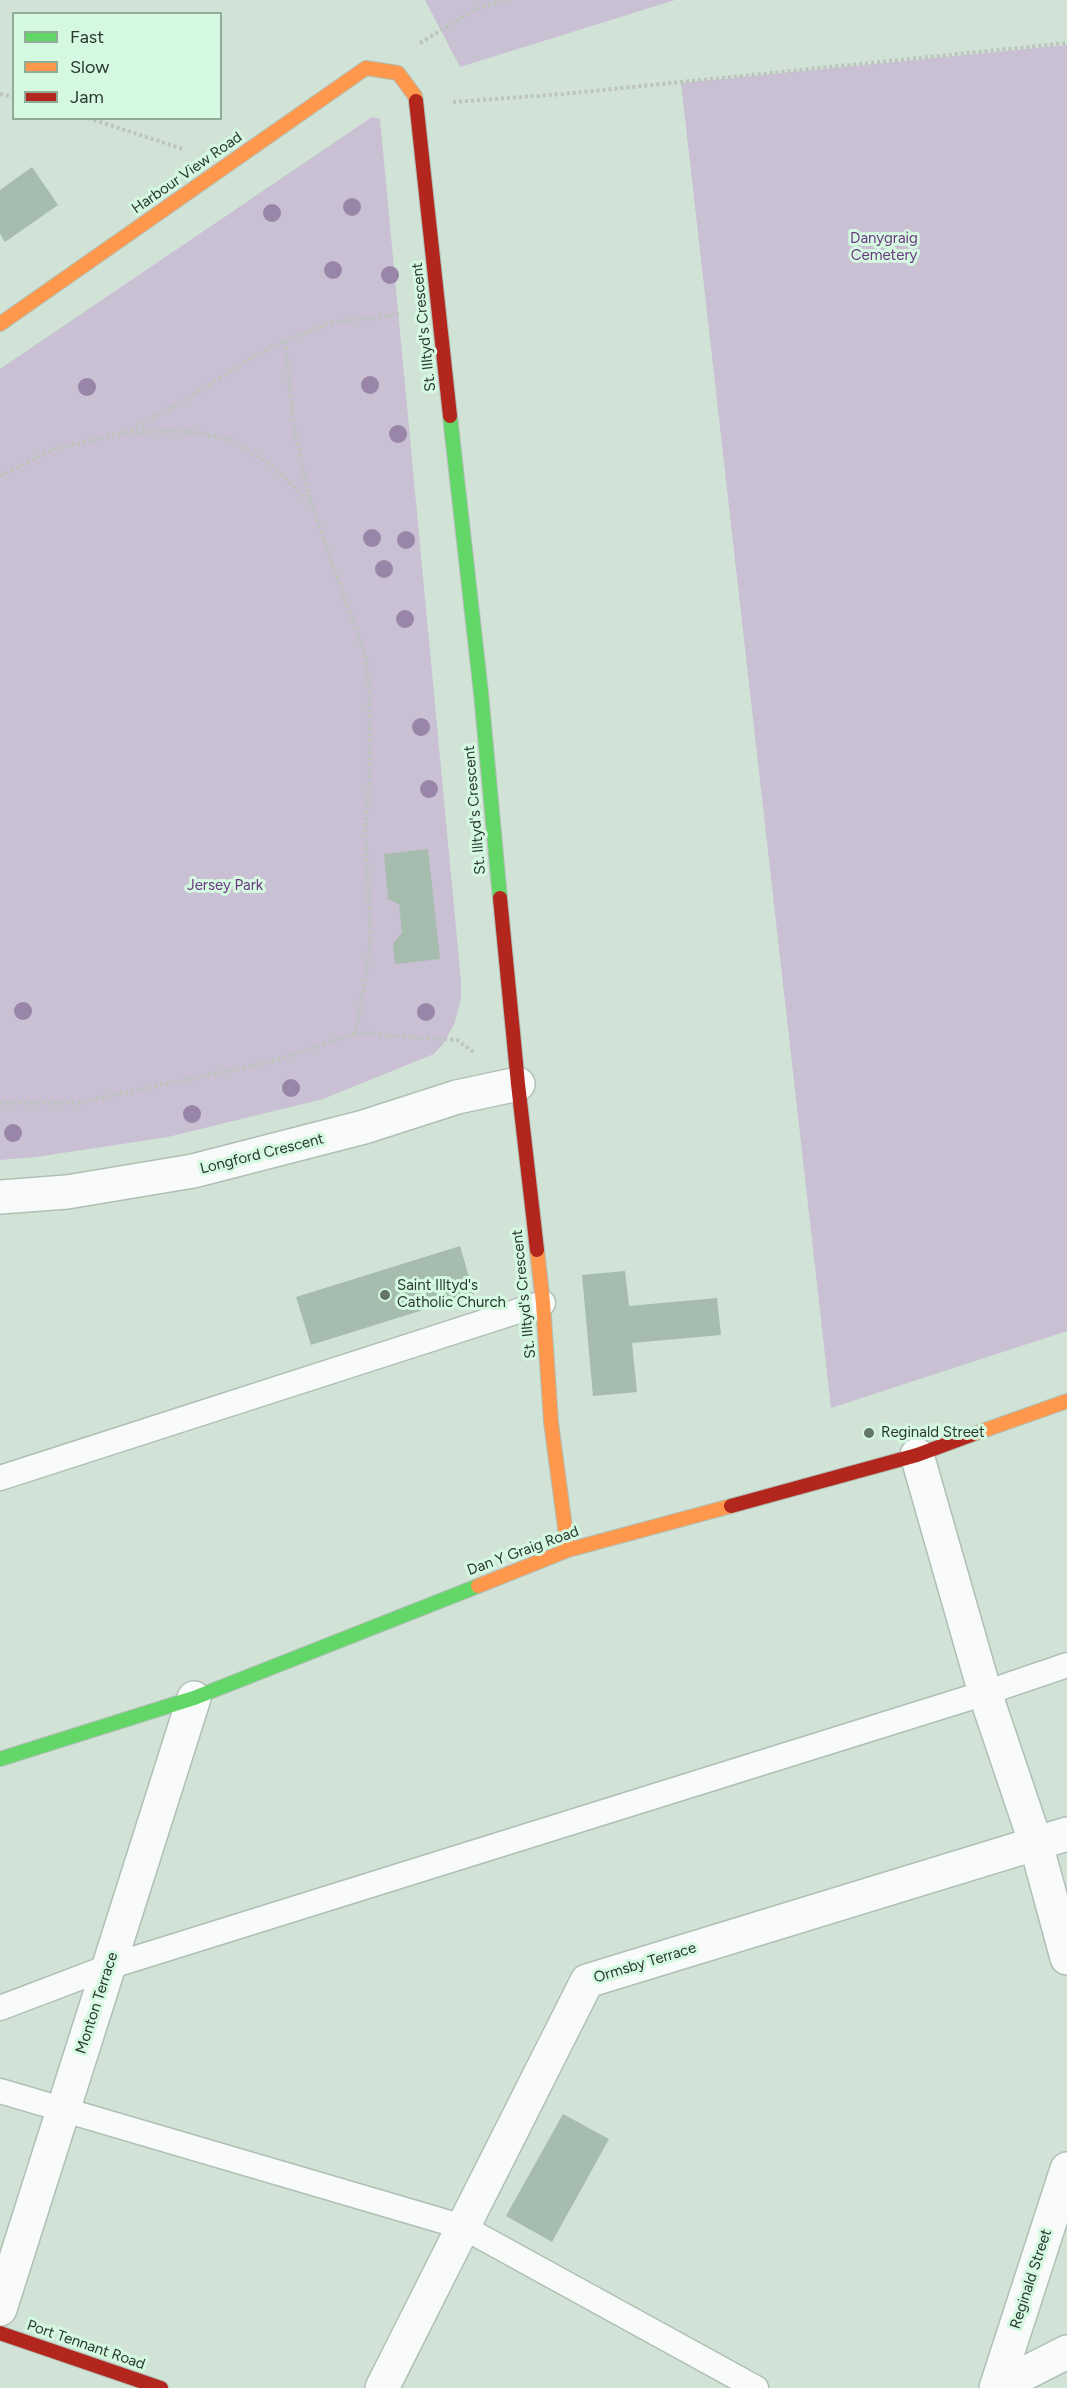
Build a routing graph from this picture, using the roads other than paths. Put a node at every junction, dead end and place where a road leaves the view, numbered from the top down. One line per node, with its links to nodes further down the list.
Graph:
1 (398, 73): 2 (street, Harbour View Road); 3 (street, St. Illtyd's Crescent)
2 (0, 324)
3 (518, 1084): 4 (street, Longford Crescent); 5 (street, St. Illtyd's Crescent)
4 (0, 1197)
5 (543, 1303): 8 (lane); 9 (street, St. Illtyd's Crescent)
6 (1067, 1401): 7 (street, Dan Y Graig Road)
7 (917, 1455): 9 (street, Dan Y Graig Road); 11 (street)
8 (0, 1478)
9 (568, 1550): 12 (street, Dan Y Graig Road)
10 (1067, 1665): 11 (lane)
11 (985, 1694): 15 (street); 17 (lane)
12 (194, 1698): 13 (street, Dan Y Graig Road); 17 (street, Monton Terrace)
13 (0, 1759)
14 (1067, 1834): 15 (street, Ormsby Terrace)
15 (1036, 1844): 16 (street); 22 (street, Ormsby Terrace)
16 (1067, 1958)
17 (108, 1966): 18 (lane); 20 (street, Monton Terrace)
18 (0, 2008)
19 (0, 2091): 20 (lane)
20 (63, 2111): 22 (lane); 23 (street, Monton Terrace)
21 (1067, 2169): 29 (street, Reginald Street)
22 (463, 2227): 27 (street, Ormsby Terrace); 28 (lane)
23 (0, 2308)
24 (0, 2333): 26 (street, Port Tennant Road)
25 (1067, 2352): 29 (street)
26 (161, 2388)
27 (382, 2388)
28 (756, 2388)
29 (996, 2388)

